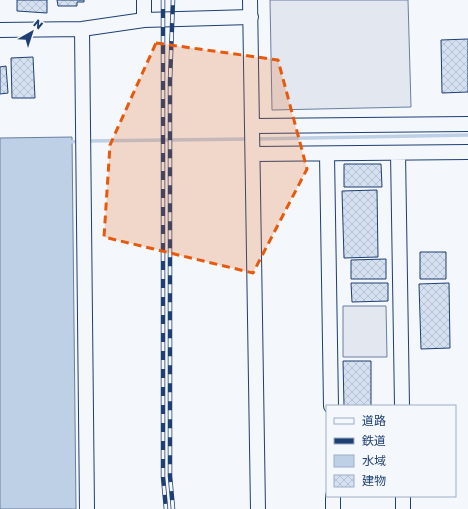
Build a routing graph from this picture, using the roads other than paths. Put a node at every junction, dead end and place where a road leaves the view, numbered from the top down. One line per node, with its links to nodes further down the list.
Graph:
1 (144, 0): 4 (street)
2 (250, 0): 3 (street)
3 (251, 17): 4 (street); 8 (street)
4 (144, 20): 5 (street)
5 (82, 29): 6 (street); 16 (street)
6 (0, 30)
7 (468, 124): 8 (street)
8 (253, 140): 11 (street); 17 (street)
9 (468, 152): 10 (street)
10 (398, 153): 11 (street); 13 (street)
11 (327, 154): 12 (street)
12 (331, 405)
13 (402, 405)
14 (333, 497): 18 (street)
15 (403, 497): 19 (street)
16 (87, 509)
17 (258, 509)
18 (333, 509)
19 (403, 509)

